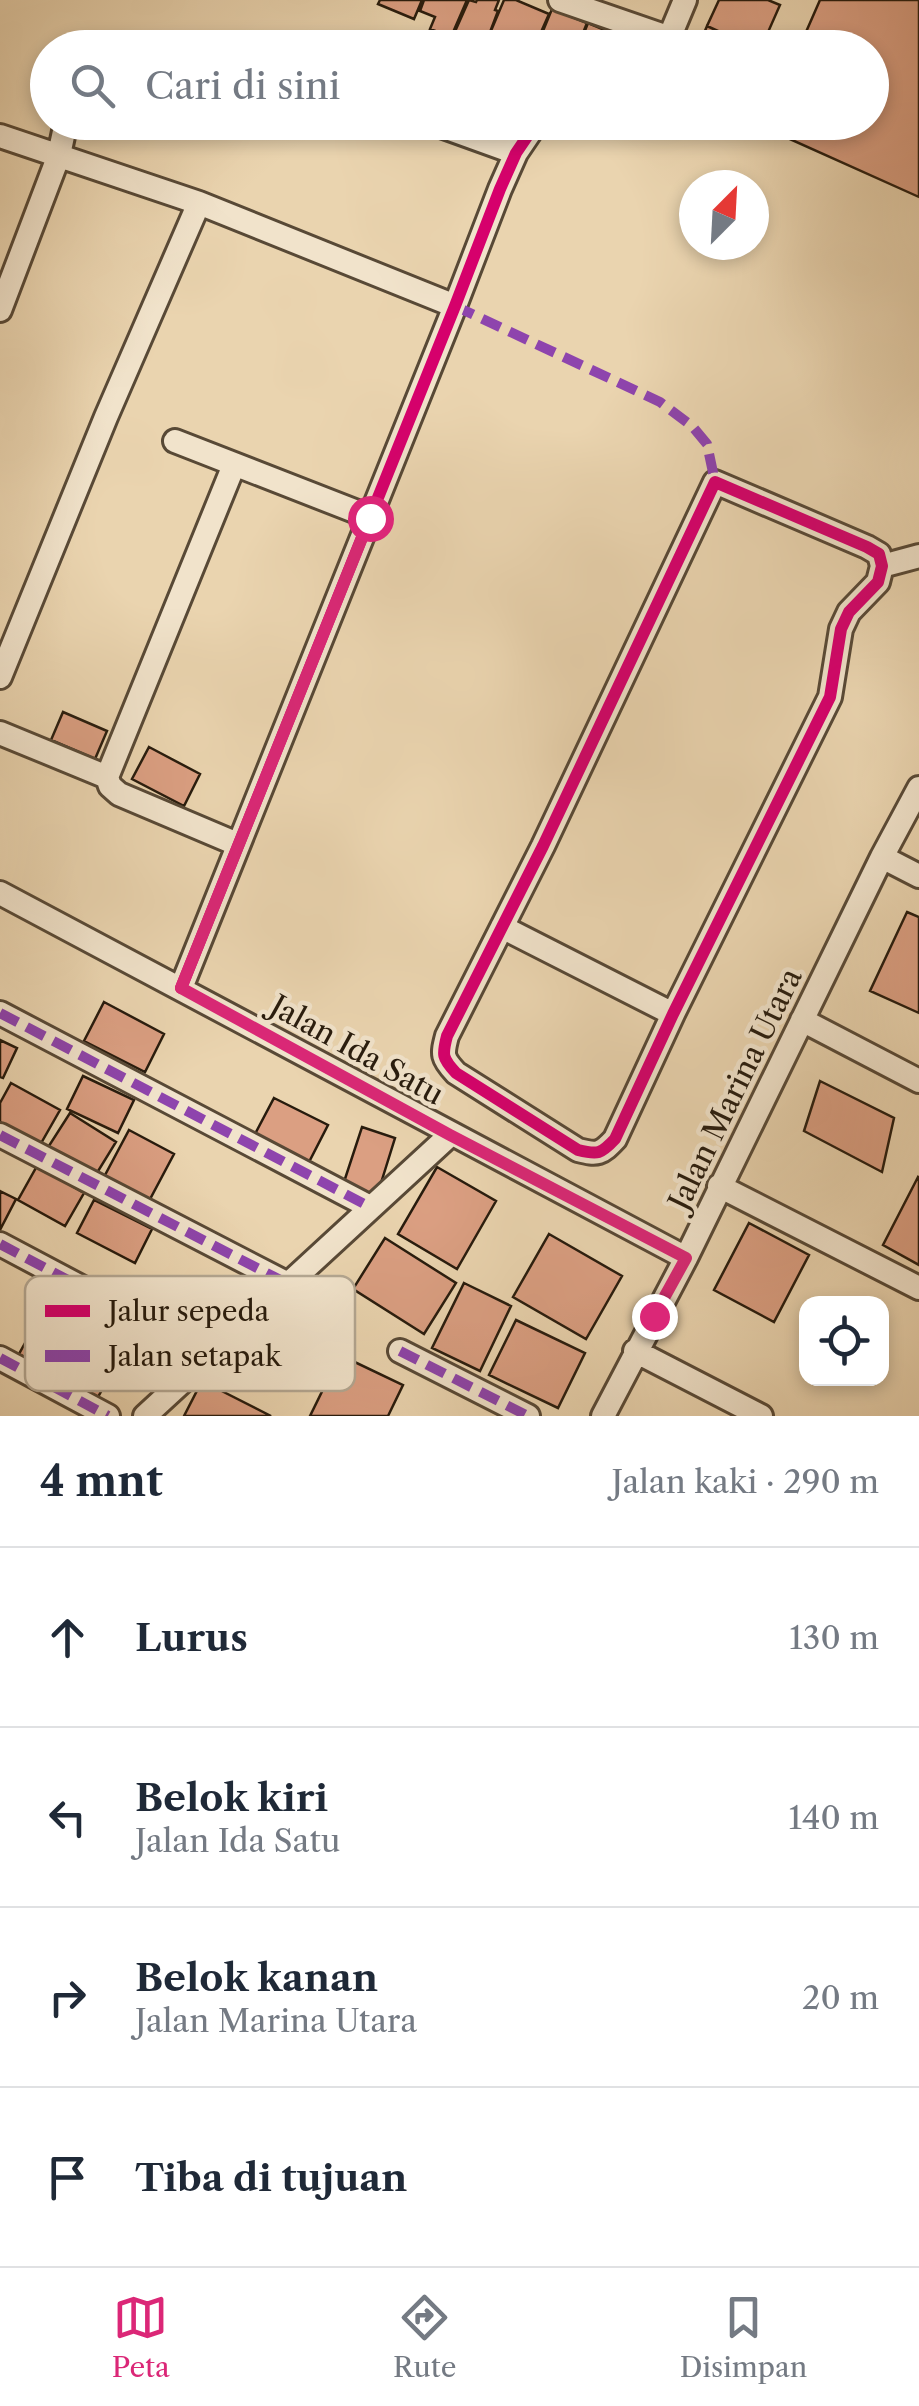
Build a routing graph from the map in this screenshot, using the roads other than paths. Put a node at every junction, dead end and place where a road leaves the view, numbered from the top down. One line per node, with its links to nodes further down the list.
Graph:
1 (560, 0): 3 (street)
2 (685, 0): 4 (street)
3 (635, 30)
4 (672, 30)
5 (0, 136): 10 (street)
6 (62, 140): 10 (street)
7 (482, 140): 9 (street)
8 (524, 140): 9 (street)
9 (516, 152): 12 (street)
10 (59, 155): 11 (street); 13 (street)
11 (199, 203): 12 (street); 19 (street)
12 (455, 306): 16 (street)
13 (0, 310)
14 (175, 441): 15 (street)
15 (234, 465): 16 (street); 21 (street)
16 (370, 518): 23 (street)
17 (919, 556): 18 (street)
18 (882, 566): 27 (street); 30 (street)
19 (0, 677)
20 (0, 733): 21 (street)
21 (107, 777): 23 (street)
22 (919, 788): 24 (street, Jalan Marina Utara)
23 (237, 844): 28 (street)
24 (882, 857): 25 (street); 31 (street, Jalan Marina Utara)
25 (919, 876)
26 (0, 893): 28 (street, Jalan Ida Satu)
27 (502, 926): 30 (street); 30 (street)
28 (181, 988): 34 (street, Jalan Ida Satu)
29 (0, 1013): 36 (street)
30 (673, 1014)
31 (802, 1020): 32 (street); 35 (street, Jalan Marina Utara)
32 (919, 1081)
33 (0, 1135): 40 (street)
34 (450, 1135): 36 (street); 38 (street, Jalan Ida Satu)
35 (720, 1186): 38 (street, Jalan Marina Utara); 42 (street)
36 (370, 1207): 41 (street)
37 (0, 1244): 39 (street)
38 (686, 1258): 44 (street, Jalan Marina Utara)
39 (60, 1276)
40 (273, 1276)
41 (297, 1276)
42 (919, 1288)
43 (400, 1351): 51 (street)
44 (636, 1351): 52 (street, Jalan Marina Utara); 53 (street)
45 (0, 1358): 46 (street)
46 (25, 1371)
47 (61, 1391): 49 (street)
48 (172, 1391): 50 (street)
49 (108, 1416)
50 (145, 1416)
51 (528, 1416)
52 (603, 1416)
53 (761, 1416)

